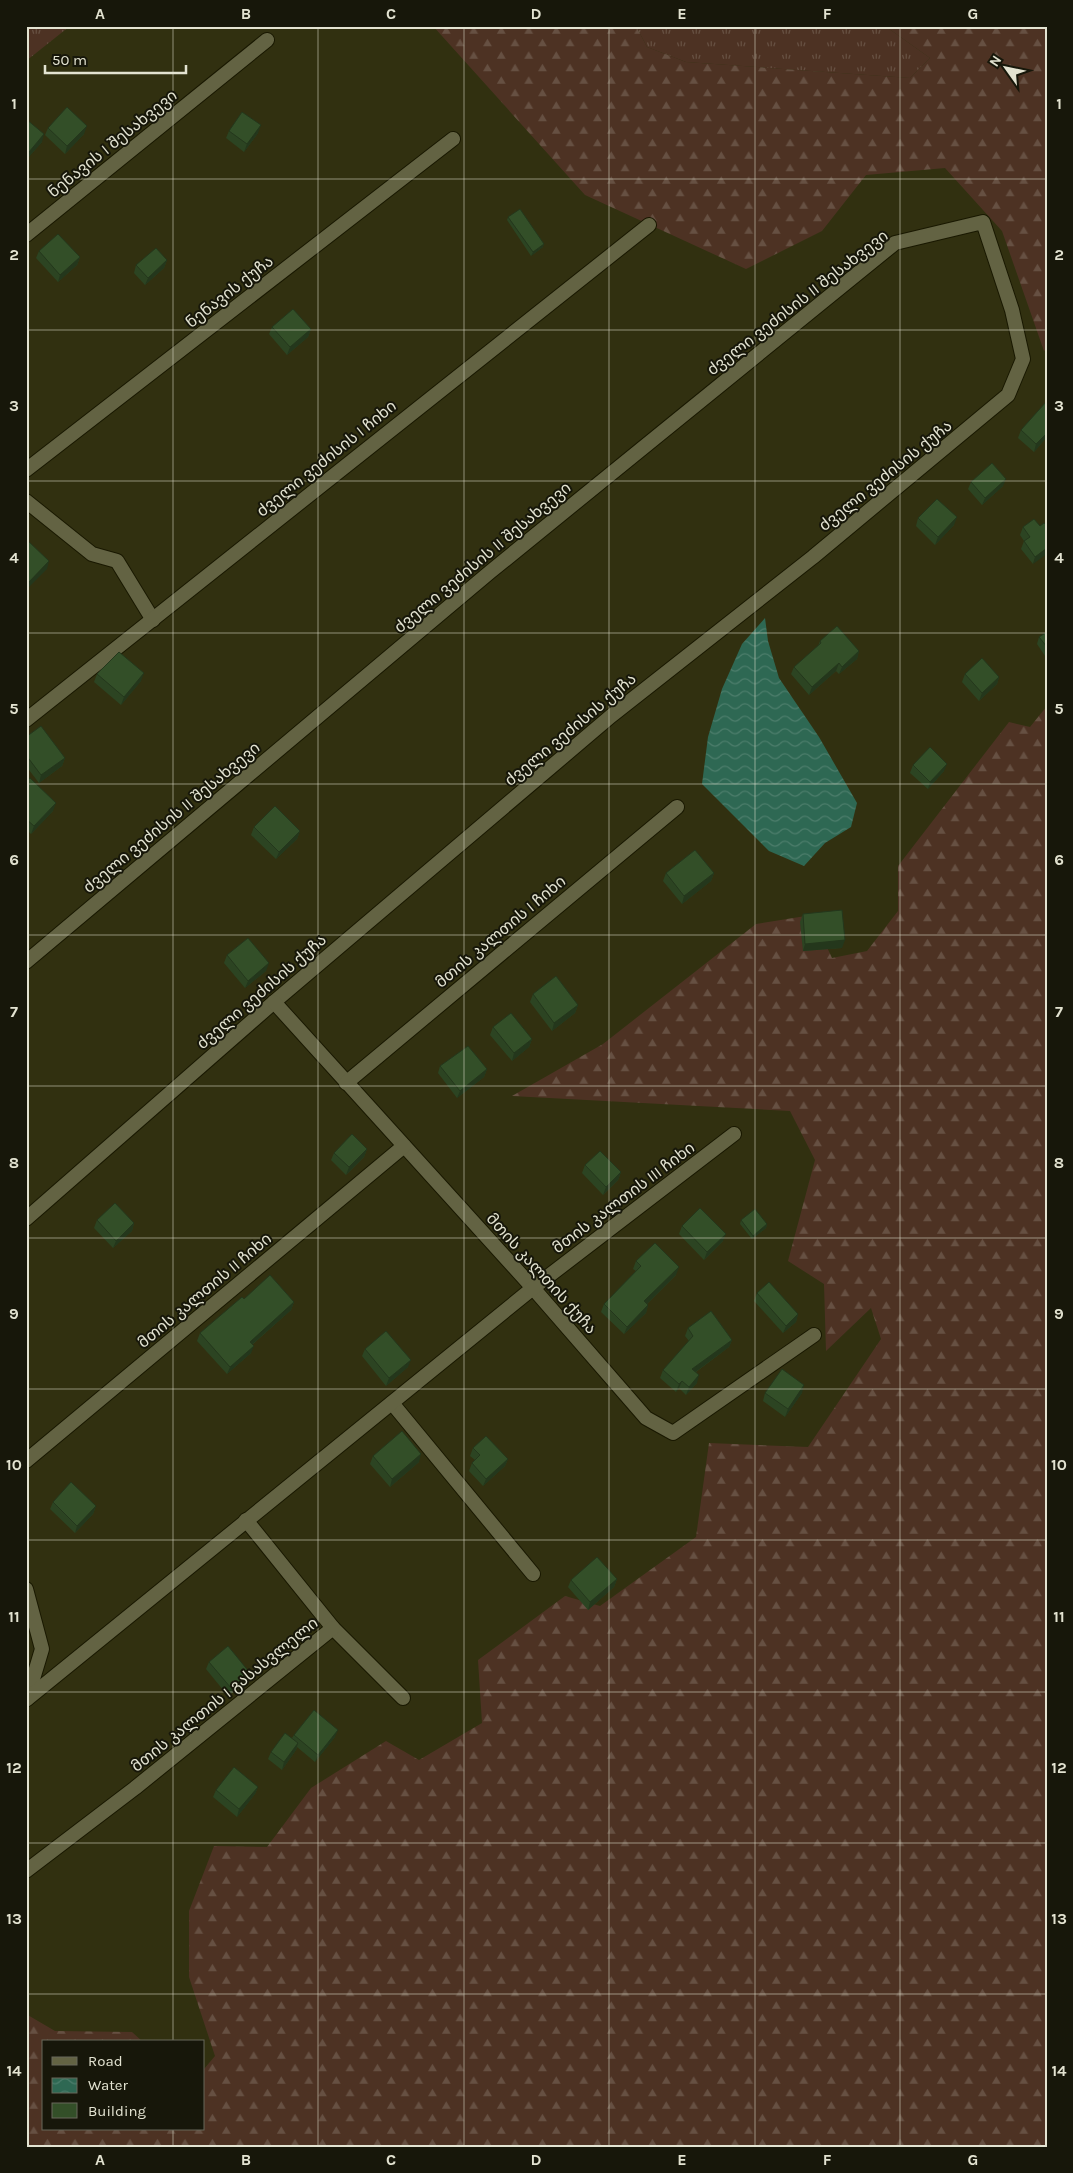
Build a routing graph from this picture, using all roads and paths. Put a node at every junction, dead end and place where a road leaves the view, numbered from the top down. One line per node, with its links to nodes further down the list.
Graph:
1 (267, 40): 5 (street, ნენავის I შესახვევი)
2 (453, 140): 6 (street, ნენავის ქუჩა)
3 (983, 222): 11 (street, ძველი ვეძისის II შესახვევი); 12 (street, ძველი ვეძისის ქუჩა)
4 (649, 225): 8 (street, ძველი ვეძისის I ჩიხი)
5 (26, 235)
6 (26, 470)
7 (26, 501): 8 (street)
8 (153, 620): 9 (street, ძველი ვეძისის I ჩიხი)
9 (26, 720)
10 (677, 807): 13 (street, მთის კალთის I ჩიხი)
11 (26, 962)
12 (274, 1002): 13 (street, მთის კალთის ქუჩა); 16 (street, ძველი ვეძისის ქუჩა)
13 (346, 1083): 15 (street, მთის კალთის ქუჩა)
14 (734, 1134): 17 (street, მთის კალთის III ჩიხი)
15 (404, 1146): 17 (street, მთის კალთის ქუჩა); 20 (street, მთის კალთის II ჩიხი)
16 (26, 1220)
17 (533, 1288): 18 (street, მთის კალთის ქუჩა); 19 (street)
18 (814, 1335)
19 (392, 1402): 21 (street); 22 (street)
20 (26, 1461)
21 (246, 1520): 24 (street, მთის კალთის I გასასვლელი); 26 (street)
22 (534, 1574)
23 (26, 1588): 26 (street)
24 (333, 1628): 25 (street); 27 (street, მთის კალთის I გასასვლელი)
25 (403, 1698)
26 (27, 1700)
27 (26, 1871)

